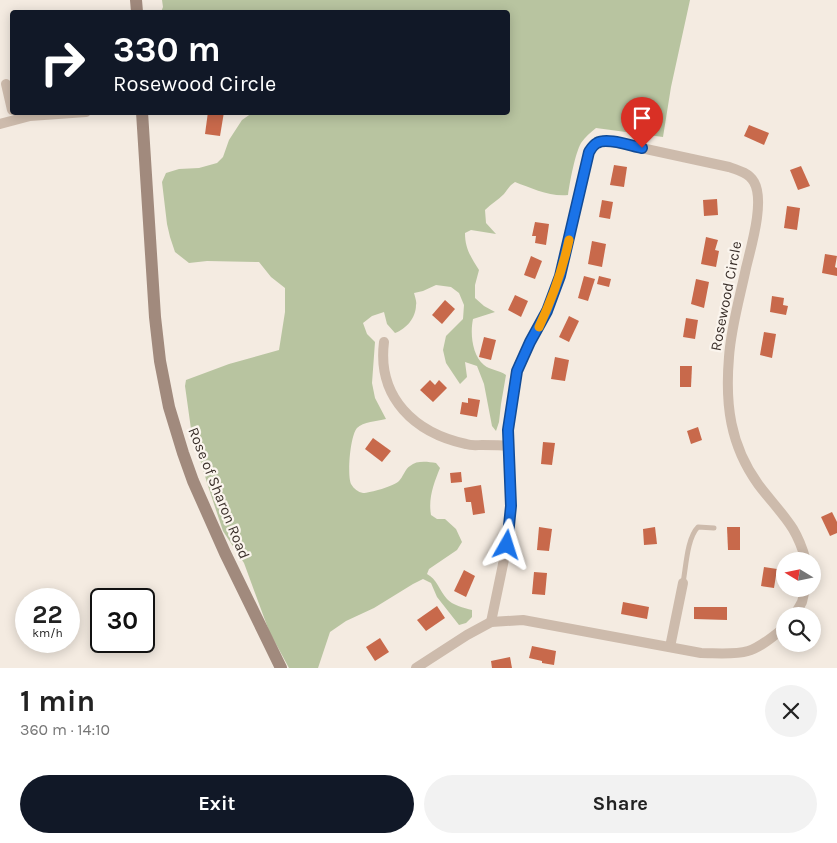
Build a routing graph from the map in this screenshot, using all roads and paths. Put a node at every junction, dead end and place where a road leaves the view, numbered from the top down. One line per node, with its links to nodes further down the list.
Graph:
1 (6, 84): 2 (street)
2 (10, 101)
3 (12, 115): 5 (street)
4 (142, 115): 14 (street, Rose of Sharon Road)
5 (0, 124)
6 (384, 342): 7 (street)
7 (509, 446): 9 (street, Rosewood Circle); 11 (street)
8 (714, 528): 10 (lane)
9 (803, 552)
10 (684, 583): 13 (street)
11 (491, 622): 13 (street); 15 (street)
12 (776, 634): 13 (street)
13 (670, 648)
14 (281, 668)
15 (416, 668)

